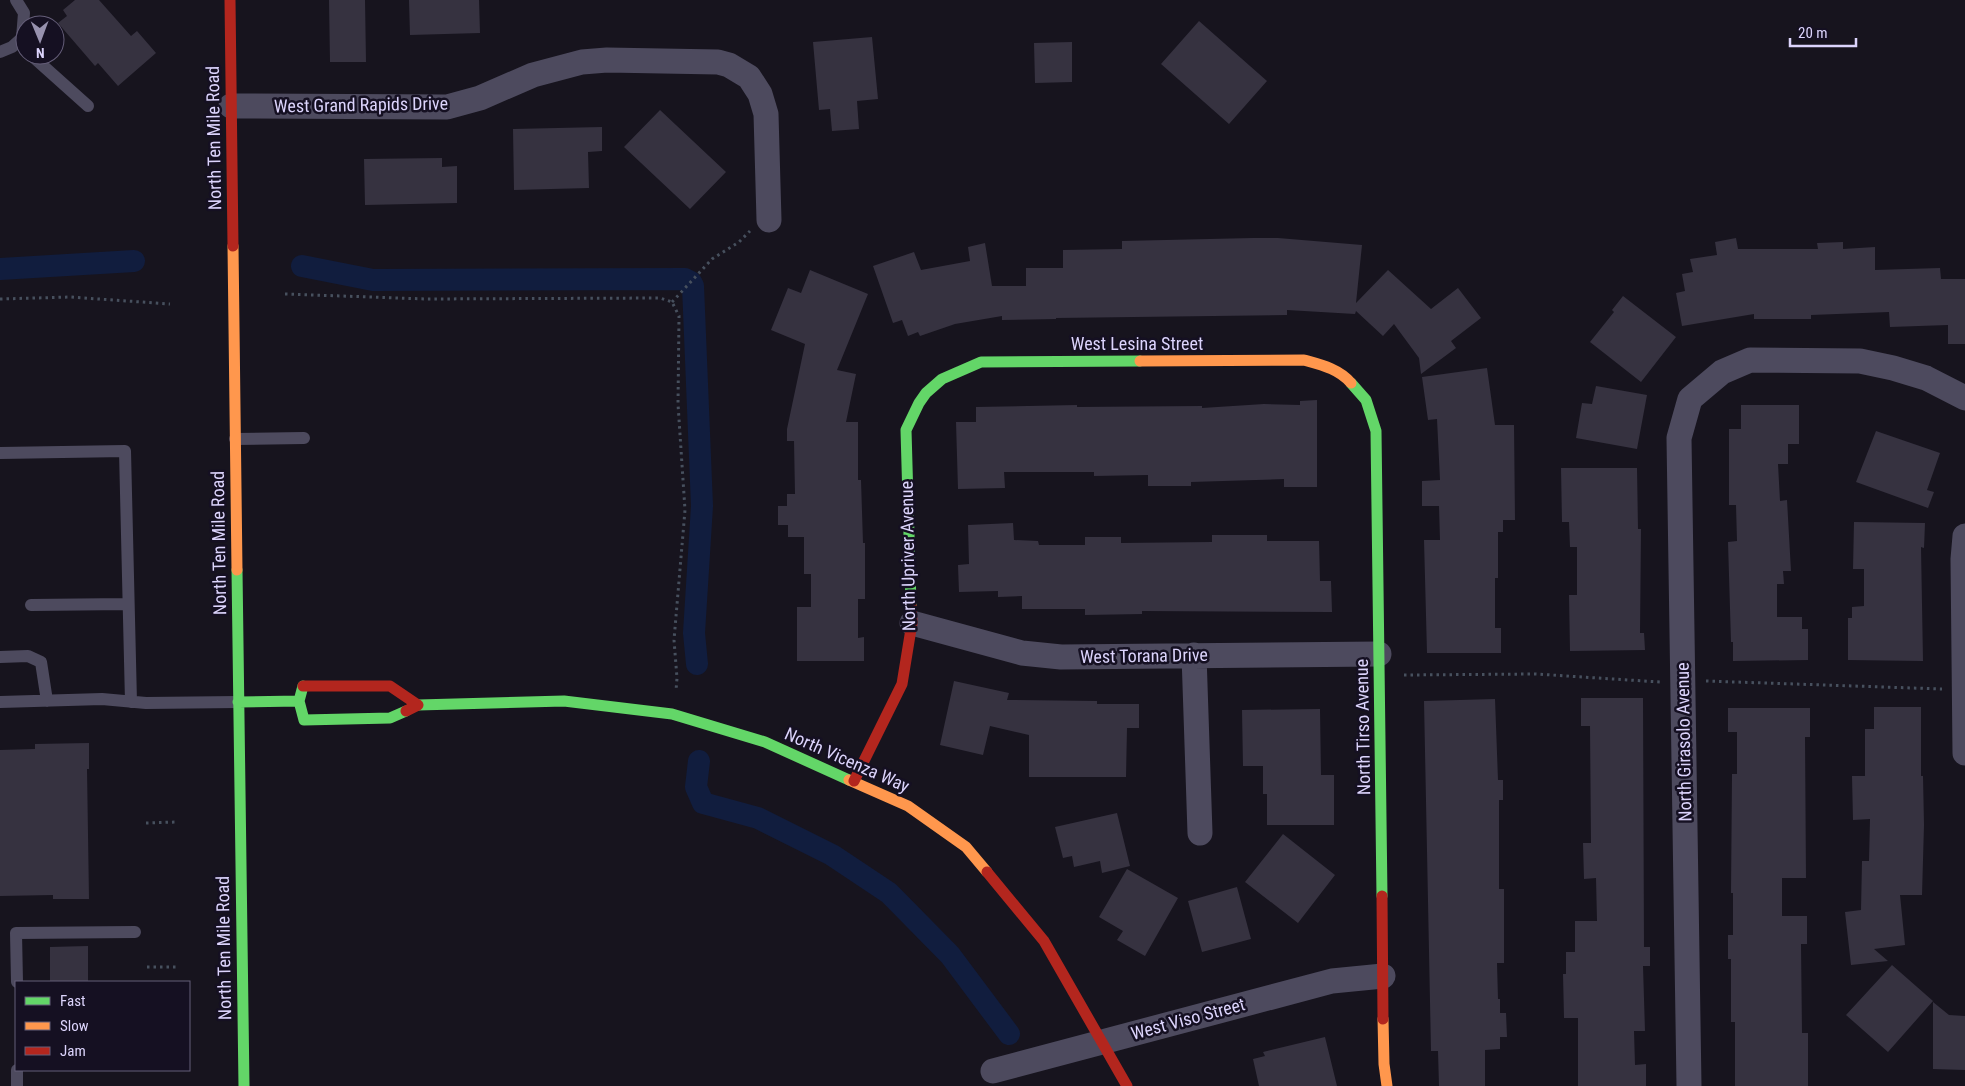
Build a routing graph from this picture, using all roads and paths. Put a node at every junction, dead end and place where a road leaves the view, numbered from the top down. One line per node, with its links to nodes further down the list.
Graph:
1 (230, 0): 8 (street, North Ten Mile Road)
2 (19, 1): 3 (lane)
3 (24, 15)
4 (15, 47): 5 (lane)
5 (0, 52)
6 (42, 65): 7 (lane)
7 (88, 106)
8 (232, 106): 9 (street, West Grand Rapids Drive); 18 (street, North Ten Mile Road)
9 (760, 223): 12 (path)
10 (285, 294): 12 (path)
11 (0, 299): 13 (path)
12 (672, 302): 31 (path)
13 (170, 304)
14 (1345, 376): 15 (street, West Lesina Street); 24 (street, North Tirso Avenue)
15 (931, 387): 23 (street, North Upriver Avenue)
16 (1965, 398): 55 (street, North Girasolo Avenue)
17 (304, 438): 18 (lane)
18 (235, 439): 36 (street, North Ten Mile Road)
19 (0, 453): 21 (lane)
20 (1965, 536): 38 (street)
21 (128, 604): 22 (lane); 35 (lane)
22 (31, 605)
23 (912, 623): 25 (street, West Torana Drive); 39 (street, North Upriver Avenue)
24 (1380, 654): 25 (street, West Torana Drive); 46 (street, North Tirso Avenue)
25 (1194, 655): 42 (street)
26 (0, 657): 32 (lane)
27 (1402, 675): 29 (path)
28 (1702, 681): 30 (path)
29 (1666, 683)
30 (1946, 689)
31 (676, 692)
32 (47, 701): 34 (lane); 35 (lane)
33 (299, 701): 36 (street); 37 (street); 37 (street, North Vicenza Way)
34 (0, 702)
35 (130, 702): 36 (lane)
36 (238, 702): 52 (street, North Ten Mile Road)
37 (418, 705): 39 (street, North Vicenza Way)
38 (1965, 753)
39 (854, 782): 48 (street, North Vicenza Way)
40 (176, 822): 41 (path)
41 (146, 823)
42 (1200, 834)
43 (135, 932): 47 (lane)
44 (147, 967): 45 (path)
45 (177, 967)
46 (1383, 976): 48 (street, West Viso Street); 54 (street, North Tirso Avenue)
47 (16, 981)
48 (1103, 1042): 50 (street, West Viso Street); 53 (street, North Vicenza Way)
49 (17, 1071): 51 (lane)
50 (993, 1071)
51 (17, 1086)
52 (244, 1086)
53 (1127, 1086)
54 (1387, 1086)
55 (1688, 1086)

